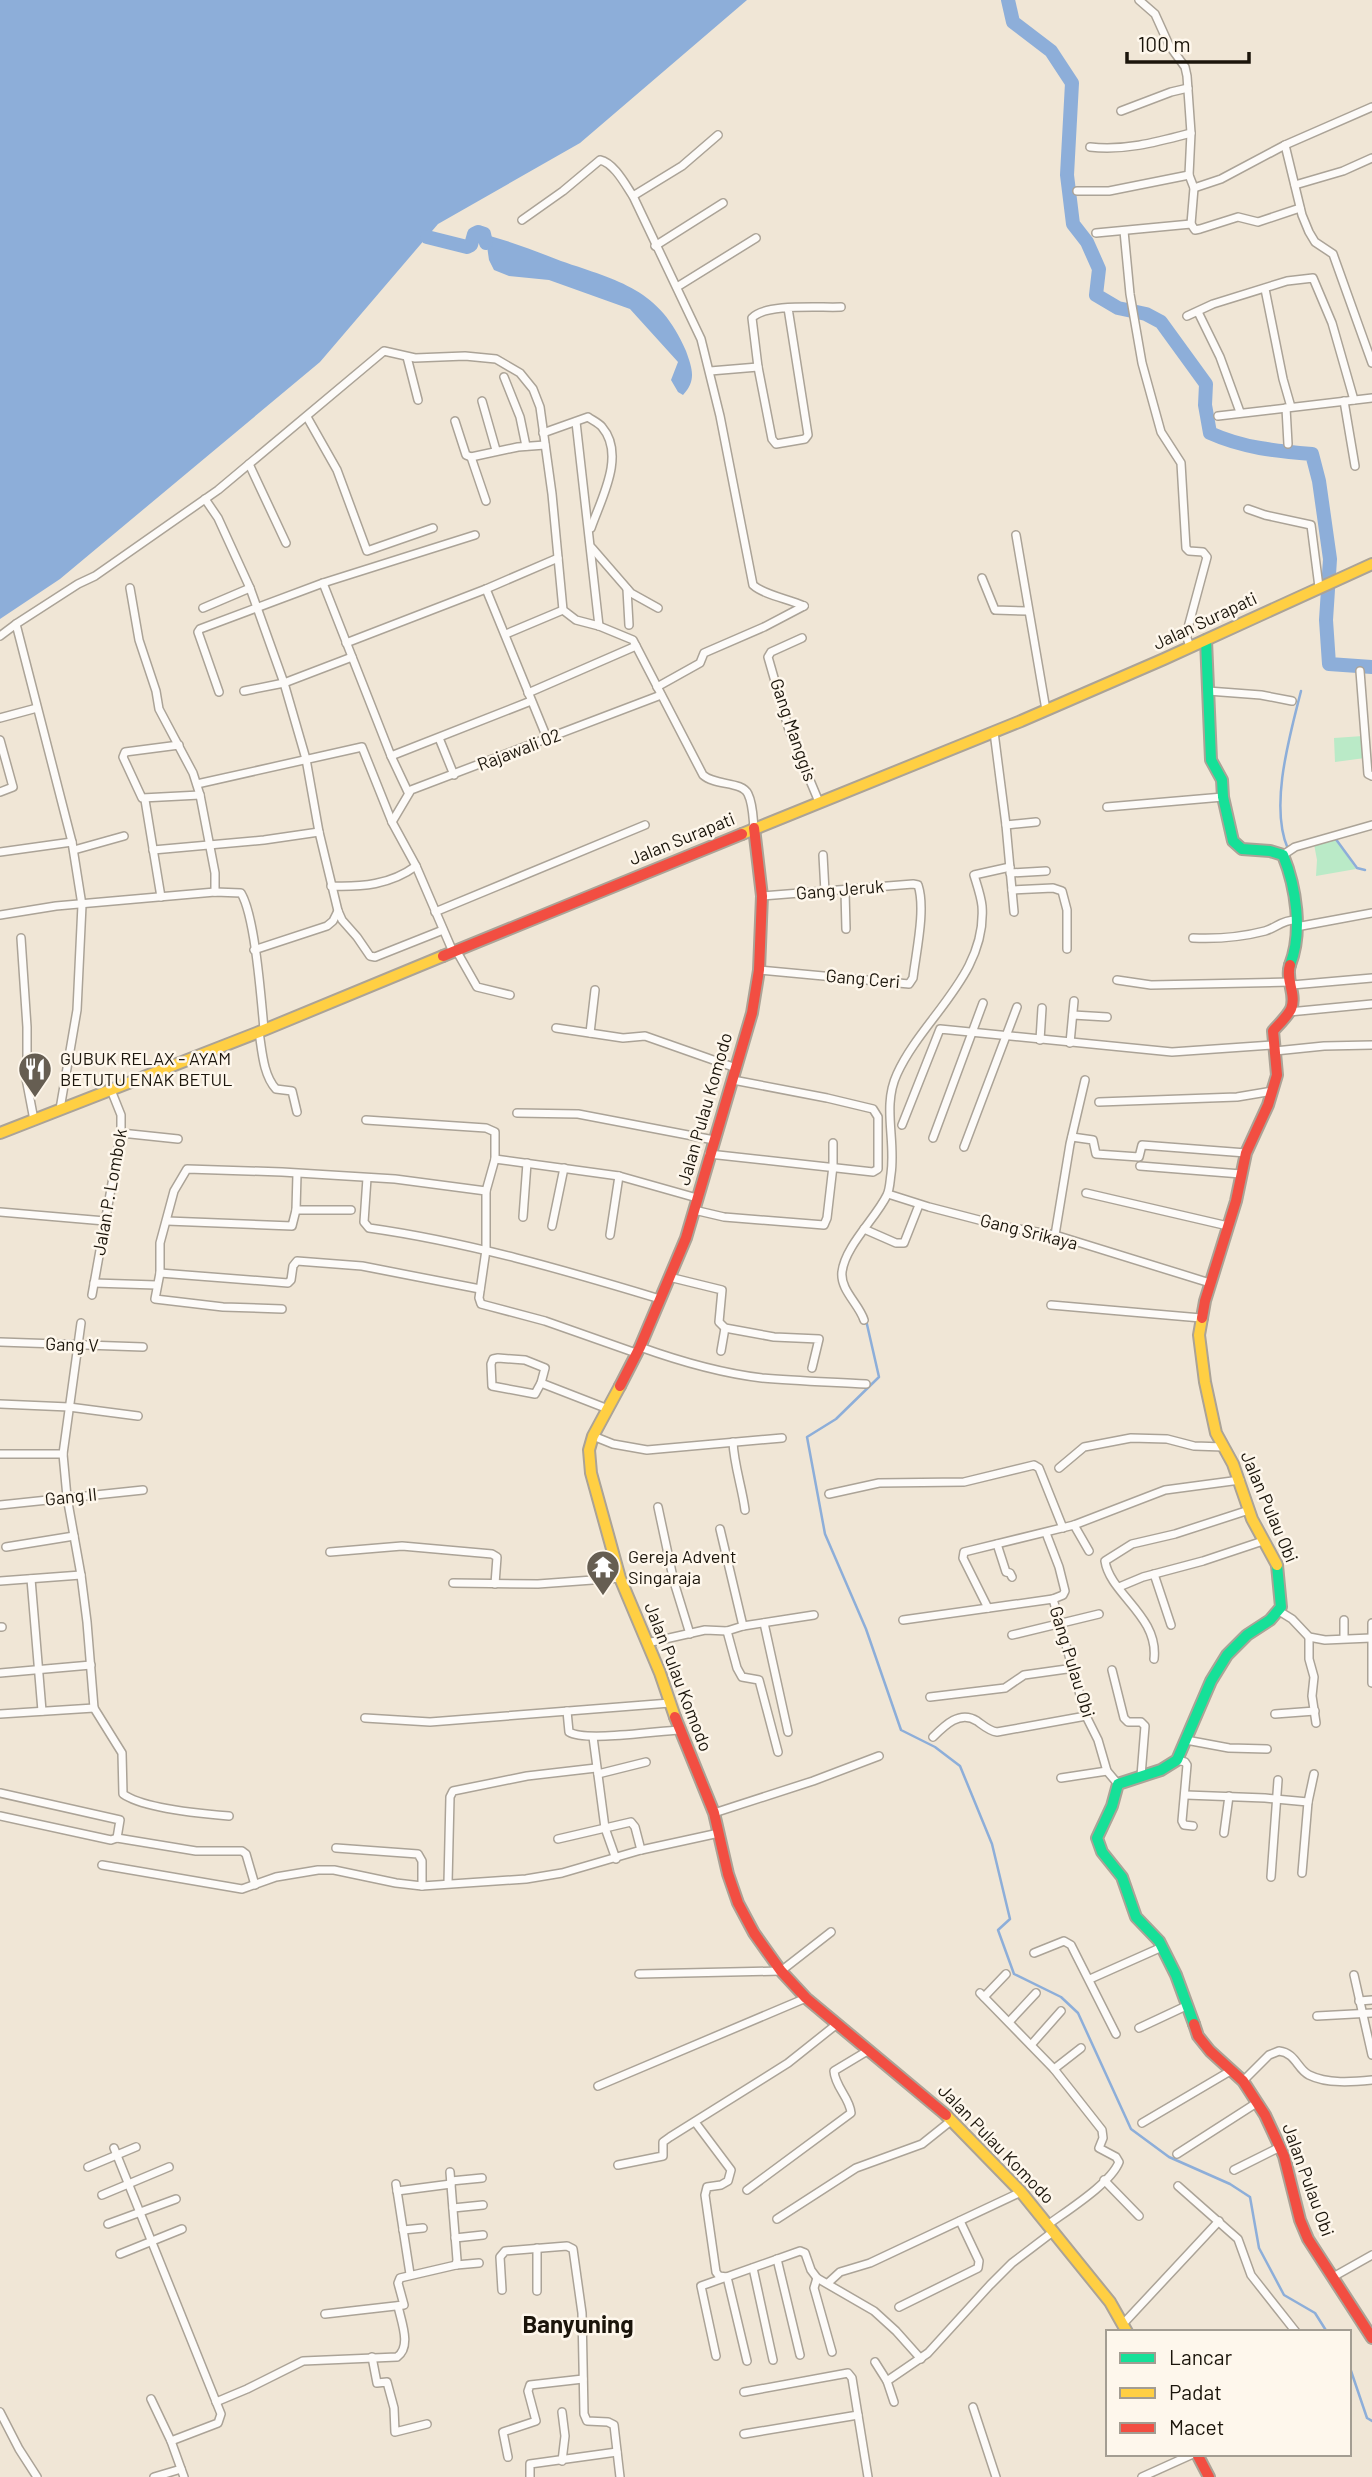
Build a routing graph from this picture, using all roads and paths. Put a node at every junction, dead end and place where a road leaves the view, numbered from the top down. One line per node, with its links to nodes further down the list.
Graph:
1 (1139, 0): 2 (street)
2 (1188, 88): 4 (street); 5 (street)
3 (1372, 107): 7 (street)
4 (1121, 111)
5 (1191, 133): 8 (street); 10 (street)
6 (718, 135): 14 (street)
7 (1285, 145): 11 (street); 12 (street)
8 (1090, 147)
9 (1372, 158): 11 (street)
10 (1189, 175): 12 (street); 13 (street)
11 (1295, 185): 16 (street)
12 (1194, 188): 18 (street)
13 (1077, 191)
14 (633, 196): 17 (street); 22 (street)
15 (723, 203): 22 (street)
16 (1300, 208): 18 (street); 30 (street)
17 (522, 220)
18 (1191, 224): 19 (street)
19 (1124, 231): 20 (street); 85 (street)
20 (1096, 233)
21 (756, 238): 23 (street)
22 (655, 246): 23 (street)
23 (677, 287): 32 (street)
24 (1265, 289): 27 (street); 36 (street); 39 (street)
25 (841, 307): 26 (street)
26 (788, 308): 31 (street); 31 (street)
27 (1198, 312): 28 (street); 40 (street)
28 (1187, 316)
29 (407, 357): 35 (street); 42 (street); 45 (street)
30 (1372, 363)
31 (758, 367): 32 (street)
32 (710, 371): 89 (street)
33 (504, 376): 48 (street)
34 (1372, 398): 36 (street)
35 (418, 400)
36 (1354, 400): 38 (street)
37 (482, 401): 49 (street)
38 (1344, 401): 39 (street); 52 (street)
39 (1289, 407): 40 (street); 46 (street)
40 (1240, 412): 41 (street)
41 (1218, 416)
42 (307, 417): 51 (street); 56 (street)
43 (455, 421): 50 (street)
44 (576, 422): 45 (street); 57 (street); 57 (street)
45 (544, 433): 47 (street)
46 (1288, 444)
47 (545, 445): 48 (street); 62 (street)
48 (526, 446): 49 (street)
49 (496, 450): 50 (street)
50 (471, 457): 54 (street)
51 (249, 464): 53 (street); 60 (street)
52 (1354, 466)
53 (205, 499): 68 (street); 76 (street)
54 (486, 501)
55 (1248, 509): 66 (street)
56 (433, 528)
57 (589, 532): 61 (street)
58 (475, 535): 65 (street)
59 (1016, 535): 75 (street)
60 (286, 543)
61 (591, 548): 69 (street); 78 (street)
62 (558, 558): 70 (street); 74 (street)
63 (1372, 564): 66 (main road, Jalan Surapati)
64 (982, 578): 75 (street)
65 (323, 583): 71 (street); 83 (street)
66 (1322, 587): 82 (main road, Jalan Surapati)
67 (130, 588): 106 (street)
68 (250, 588): 71 (street); 72 (street)
69 (627, 588): 73 (street); 77 (street)
70 (486, 589): 79 (street); 83 (street)
71 (257, 607): 88 (street); 92 (street)
72 (203, 608)
73 (658, 608)
74 (563, 610): 78 (street); 79 (street)
75 (1028, 611): 98 (street)
76 (16, 624): 80 (street); 97 (street)
77 (629, 625)
78 (599, 626): 84 (street)
79 (506, 634): 93 (street)
80 (0, 636)
81 (802, 638): 117 (street, Gang Manggis)
82 (1206, 640): 85 (main road, Jalan Surapati); 91 (main road)
83 (346, 643): 86 (street)
84 (636, 646): 89 (street); 93 (street)
85 (1190, 648): 98 (main road, Jalan Surapati)
86 (352, 657): 88 (street); 107 (street)
87 (1360, 671): 100 (street)
88 (284, 683): 90 (street); 108 (street)
89 (657, 687): 94 (street)
90 (244, 691)
91 (1208, 691): 95 (street); 115 (main road)
92 (219, 692)
93 (528, 693): 96 (street)
94 (661, 695): 104 (street, Rajawali 02); 124 (street)
95 (1293, 701)
96 (531, 702): 103 (street); 104 (street)
97 (37, 708): 101 (street); 128 (street)
98 (1046, 710): 102 (main road, Jalan Surapati)
99 (1372, 716): 100 (street)
100 (1363, 717): 110 (street)
101 (0, 718)
102 (994, 732): 117 (main road, Jalan Surapati); 122 (street)
103 (439, 738): 107 (street); 109 (street)
104 (547, 738): 109 (street, Rajawali 02)
105 (0, 740): 112 (street)
106 (179, 745): 111 (street); 116 (street)
107 (391, 756): 113 (street)
108 (306, 759): 111 (street); 119 (street); 125 (street)
109 (454, 775): 113 (street, Rajawali 02)
110 (1372, 776)
111 (197, 784): 114 (street)
112 (0, 792)
113 (408, 792): 119 (street)
114 (200, 794): 116 (street); 127 (street)
115 (1223, 797): 118 (street); 131 (main road)
116 (145, 800): 129 (street)
117 (819, 802): 124 (main road, Jalan Surapati)
118 (1107, 807)
119 (392, 822): 133 (street)
120 (1036, 822): 122 (street)
121 (645, 825): 146 (street)
122 (1006, 825): 134 (street)
123 (1372, 825): 131 (street)
124 (754, 828): 142 (main road, Jalan Pulau Komodo); 157 (main road, Jalan Surapati)
125 (319, 832): 127 (street); 137 (street)
126 (124, 836): 128 (street)
127 (210, 845): 129 (street); 140 (street)
128 (73, 846): 130 (street); 144 (street)
129 (153, 850): 143 (street)
130 (0, 852)
131 (1286, 852): 150 (main road, Jalan Pulau Obi)
132 (823, 855): 141 (street)
133 (416, 866): 137 (street); 146 (street)
134 (1010, 870): 135 (street); 138 (street); 214 (street)
135 (1046, 872)
136 (918, 885): 139 (street, Gang Jeruk); 158 (street, Gang Ceri)
137 (331, 886): 145 (street)
138 (1012, 890): 147 (street); 155 (street)
139 (845, 891): 141 (street, Gang Jeruk); 151 (street)
140 (215, 892): 143 (street); 156 (street)
141 (825, 892): 142 (street, Gang Jeruk)
142 (762, 896): 158 (main road, Jalan Pulau Komodo)
143 (161, 897): 144 (street)
144 (82, 905): 149 (street); 187 (street)
145 (338, 911): 152 (street); 156 (street)
146 (435, 912): 152 (street)
147 (1014, 912)
148 (1372, 913): 150 (street)
149 (0, 915)
150 (1295, 924): 154 (street); 161 (main road, Jalan Pulau Obi)
151 (846, 929)
152 (443, 930): 157 (street)
153 (21, 938): 190 (street)
154 (1193, 938)
155 (1067, 949)
156 (254, 950): 173 (street)
157 (454, 951): 163 (street); 173 (main road, Jalan Surapati)
158 (759, 970): 181 (main road, Jalan Pulau Komodo)
159 (1372, 978): 161 (street)
160 (1117, 981): 161 (street)
161 (1291, 984): 169 (main road, Jalan Pulau Obi)
162 (595, 990): 175 (street)
163 (510, 995)
164 (1074, 1001): 170 (street)
165 (983, 1003): 174 (street)
166 (1372, 1004): 169 (street)
167 (1017, 1007): 176 (street)
168 (1042, 1008): 177 (street)
169 (1289, 1012): 180 (main road, Jalan Pulau Obi)
170 (1073, 1015): 171 (street); 178 (street)
171 (1107, 1017)
172 (556, 1028): 175 (street)
173 (262, 1031): 184 (main road, Jalan Surapati); 188 (street)
174 (972, 1032): 176 (street); 192 (street); 196 (street)
175 (590, 1033): 181 (street)
176 (1006, 1036): 177 (street); 200 (street)
177 (1040, 1040): 178 (street)
178 (1070, 1043): 180 (street)
179 (1372, 1045): 180 (street)
180 (1274, 1048): 185 (main road, Jalan Pulau Obi)
181 (736, 1068): 182 (main road, Jalan Pulau Komodo)
182 (733, 1080): 198 (main road, Jalan Pulau Komodo); 205 (street)
183 (1084, 1080): 195 (street)
184 (111, 1090): 187 (main road, Jalan Surapati); 194 (street, Jalan P. Lombok)
185 (1273, 1091): 186 (street); 201 (main road, Jalan Pulau Obi)
186 (1099, 1102)
187 (60, 1109): 190 (main road, Jalan Surapati)
188 (297, 1112)
189 (517, 1113): 198 (street)
190 (34, 1120): 193 (main road, Jalan Surapati)
191 (366, 1120): 203 (street)
192 (902, 1125)
193 (0, 1133)
194 (121, 1133): 197 (street); 222 (street, Jalan P. Lombok)
195 (1072, 1137): 201 (street); 228 (street)
196 (933, 1138)
197 (178, 1139)
198 (714, 1140): 202 (main road, Jalan Pulau Komodo)
199 (833, 1143): 205 (street)
200 (964, 1147)
201 (1246, 1153): 209 (main road, Jalan Pulau Obi)
202 (709, 1154): 205 (street); 215 (main road, Jalan Pulau Komodo)
203 (495, 1159): 204 (street); 212 (street)
204 (527, 1163): 207 (street); 221 (street)
205 (833, 1166): 219 (street)
206 (1140, 1166): 209 (street)
207 (564, 1168): 210 (street); 224 (street)
208 (297, 1174): 211 (street); 217 (street); 223 (street)
209 (1241, 1174): 225 (main road, Jalan Pulau Obi)
210 (619, 1176): 215 (street); 227 (street)
211 (367, 1178): 212 (street); 229 (street)
212 (485, 1191): 229 (street)
213 (1086, 1193): 225 (street)
214 (888, 1194): 216 (street, Gang Srikaya); 226 (street)
215 (697, 1198): 219 (main road, Jalan Pulau Komodo)
216 (919, 1205): 226 (street); 228 (street, Gang Srikaya)
217 (296, 1210): 218 (street); 223 (street)
218 (351, 1210)
219 (694, 1210): 231 (main road, Jalan Pulau Komodo)
220 (0, 1212): 222 (street)
221 (523, 1217)
222 (106, 1221): 232 (street, Jalan P. Lombok)
223 (167, 1221): 230 (street)
224 (552, 1226)
225 (1228, 1226): 233 (main road, Jalan Pulau Obi)
226 (864, 1229): 241 (street)
227 (610, 1235)
228 (1055, 1235): 233 (street, Gang Srikaya)
229 (486, 1250): 235 (street); 237 (street)
230 (160, 1273): 234 (street); 235 (street)
231 (669, 1277): 237 (main road, Jalan Pulau Komodo); 243 (street)
232 (94, 1283): 234 (street); 236 (street, Jalan P. Lombok)
233 (1210, 1283): 240 (main road, Jalan Pulau Obi)
234 (156, 1284): 239 (street)
235 (480, 1289): 247 (street)
236 (92, 1295)
237 (660, 1299): 247 (main road, Jalan Pulau Komodo)
238 (1051, 1305): 240 (street)
239 (282, 1309)
240 (1201, 1318): 259 (main road, Jalan Pulau Obi)
241 (864, 1320)
242 (81, 1323): 245 (street)
243 (725, 1328): 248 (street); 249 (street)
244 (0, 1342): 245 (street, Gang V)
245 (78, 1346): 246 (street, Gang V); 253 (street)
246 (143, 1347)
247 (638, 1350): 251 (street); 254 (main road, Jalan Pulau Komodo)
248 (721, 1351)
249 (812, 1368)
250 (541, 1383): 250 (street); 254 (street)
251 (866, 1384)
252 (0, 1404): 253 (street)
253 (69, 1407): 255 (street); 261 (street)
254 (608, 1409): 256 (main road, Jalan Pulau Komodo)
255 (138, 1416)
256 (593, 1436): 258 (street); 284 (main road, Jalan Pulau Komodo)
257 (782, 1438): 258 (street)
258 (733, 1443): 269 (street)
259 (1224, 1447): 262 (street); 263 (main road, Jalan Pulau Obi)
260 (0, 1454): 261 (street)
261 (63, 1454): 266 (street)
262 (1059, 1468)
263 (1240, 1480): 270 (main road, Jalan Pulau Obi); 271 (street)
264 (143, 1490): 266 (street, Gang II)
265 (828, 1494): 272 (street)
266 (66, 1497): 267 (street, Gang II); 275 (street)
267 (0, 1505)
268 (658, 1507): 303 (street)
269 (746, 1510)
270 (1249, 1510): 276 (main road, Jalan Pulau Obi); 289 (street)
271 (1074, 1525): 272 (street); 279 (street)
272 (1063, 1528): 274 (street)
273 (720, 1529): 301 (street)
274 (1046, 1533): 277 (street); 290 (street)
275 (74, 1536): 278 (street); 282 (street)
276 (1263, 1541): 281 (street); 292 (main road, Jalan Pulau Obi)
277 (997, 1544): 283 (street); 291 (street)
278 (6, 1547)
279 (1089, 1551)
280 (330, 1552): 288 (street)
281 (1154, 1574): 289 (street); 300 (street)
282 (81, 1575): 285 (street); 311 (street)
283 (1012, 1577)
284 (620, 1578): 288 (street); 308 (main road, Jalan Pulau Komodo)
285 (31, 1579): 286 (street); 313 (street)
286 (0, 1581)
287 (453, 1583): 288 (street)
288 (495, 1584)
289 (1119, 1587): 310 (street)
290 (1053, 1599): 291 (street, Gang Pulau Obi); 299 (street, Gang Pulau Obi)
291 (988, 1608): 296 (street, Gang Pulau Obi)
292 (1279, 1611): 305 (street); 332 (main road)
293 (1099, 1614): 299 (street)
294 (814, 1615): 297 (street)
295 (1343, 1619): 306 (street)
296 (903, 1620)
297 (764, 1623): 301 (street); 329 (street)
298 (1372, 1623): 307 (street)
299 (1061, 1624): 304 (street); 312 (street, Gang Pulau Obi)
300 (1171, 1625)
301 (743, 1626): 302 (street)
302 (727, 1631): 303 (street); 334 (street)
303 (690, 1634): 308 (street)
304 (1012, 1635)
305 (1310, 1637): 306 (street); 322 (street)
306 (1344, 1638): 307 (street)
307 (1371, 1638): 309 (street)
308 (647, 1643): 318 (main road, Jalan Pulau Komodo)
309 (1372, 1651): 316 (street)
310 (1154, 1659)
311 (91, 1665): 313 (street); 319 (street)
312 (1074, 1668): 317 (street); 325 (street, Gang Pulau Obi)
313 (38, 1669): 315 (street); 320 (street)
314 (1112, 1670): 341 (street)
315 (0, 1673)
316 (1372, 1682)
317 (930, 1697)
318 (670, 1703): 321 (street); 328 (main road, Jalan Pulau Komodo)
319 (93, 1708): 320 (street); 352 (street)
320 (42, 1711): 323 (street)
321 (567, 1711): 326 (street); 330 (street)
322 (1315, 1711): 324 (street); 327 (street)
323 (0, 1714)
324 (1275, 1714)
325 (1086, 1716): 331 (street); 339 (street, Gang Pulau Obi)
326 (365, 1718)
327 (1316, 1723)
328 (679, 1730): 330 (street); 350 (main road, Jalan Pulau Komodo)
329 (788, 1732)
330 (593, 1737): 338 (street)
331 (933, 1737)
332 (1186, 1740): 333 (street); 336 (main road)
333 (1267, 1749)
334 (778, 1752)
335 (879, 1756): 350 (street)
336 (1177, 1760): 341 (main road); 346 (street)
337 (646, 1762): 338 (street)
338 (597, 1771): 354 (street); 365 (street)
339 (1107, 1771): 342 (street); 344 (street, Gang Pulau Obi)
340 (1314, 1774): 349 (street)
341 (1141, 1776): 344 (main road)
342 (1061, 1778)
343 (1278, 1780): 348 (street)
344 (1118, 1784): 369 (main road, Jalan Pulau Obi)
345 (0, 1793): 357 (street)
346 (1186, 1795): 347 (street); 353 (street)
347 (1229, 1796): 348 (street); 356 (street)
348 (1277, 1799): 349 (street); 364 (street)
349 (1308, 1802): 363 (street)
350 (714, 1813): 355 (main road, Jalan Pulau Komodo)
351 (0, 1816): 357 (street)
352 (229, 1816)
353 (1193, 1826)
354 (605, 1828): 358 (street); 360 (street); 361 (street)
355 (719, 1833): 360 (street); 371 (main road, Jalan Pulau Komodo)
356 (1224, 1833)
357 (117, 1838): 366 (street)
358 (558, 1839)
359 (335, 1849): 367 (street)
360 (641, 1850): 361 (street)
361 (616, 1859): 365 (street)
362 (102, 1866): 366 (street)
363 (1302, 1872)
364 (1271, 1877)
365 (448, 1883): 367 (street)
366 (255, 1885): 367 (street)
367 (422, 1886)
368 (831, 1932): 371 (street)
369 (1162, 1947): 375 (street); 380 (main road, Jalan Pulau Obi)
370 (1034, 1952): 375 (street)
371 (781, 1970): 373 (street); 377 (main road, Jalan Pulau Komodo)
372 (1006, 1973): 385 (street)
373 (639, 1974)
374 (1354, 1975): 379 (street)
375 (1090, 1979): 388 (street)
376 (1036, 1993): 385 (street)
377 (806, 1998): 386 (main road, Jalan Pulau Komodo); 397 (street)
378 (1372, 2000): 379 (street)
379 (1359, 2001): 382 (street)
380 (1186, 2006): 387 (street); 394 (main road, Jalan Pulau Obi)
381 (1061, 2011): 389 (street)
382 (1362, 2013): 383 (street); 384 (street); 392 (street)
383 (1372, 2013)
384 (1317, 2016)
385 (1009, 2022): 389 (street)
386 (837, 2024): 391 (main road, Jalan Pulau Komodo); 400 (street)
387 (1139, 2028)
388 (1116, 2034)
389 (1031, 2045): 393 (street)
390 (1081, 2048): 393 (street)
391 (869, 2050): 399 (main road, Jalan Pulau Komodo); 416 (street)
392 (1372, 2054)
393 (1054, 2069): 412 (street)
394 (1232, 2070): 396 (main road, Jalan Pulau Obi); 401 (street)
395 (1372, 2080): 396 (street)
396 (1243, 2081): 398 (main road, Jalan Pulau Obi)
397 (598, 2086)
398 (1258, 2102): 403 (main road, Jalan Pulau Obi); 405 (street)
399 (951, 2120): 417 (main road, Jalan Pulau Komodo); 424 (street)
400 (695, 2122): 406 (street); 443 (street)
401 (1142, 2123)
402 (136, 2147): 404 (street)
403 (1280, 2147): 409 (street); 444 (main road, Jalan Pulau Obi)
404 (115, 2152): 407 (street); 414 (street)
405 (1177, 2154)
406 (618, 2165)
407 (88, 2167)
408 (169, 2167): 414 (street)
409 (1234, 2169)
410 (450, 2172): 413 (street)
411 (482, 2178): 413 (street)
412 (1104, 2180): 423 (street); 429 (street)
413 (451, 2183): 421 (street); 431 (street)
414 (128, 2184): 418 (street); 422 (street)
415 (1178, 2186): 426 (street)
416 (747, 2190)
417 (1021, 2192): 425 (street); 429 (main road, Jalan Pulau Komodo)
418 (102, 2195)
419 (176, 2199): 422 (street)
420 (483, 2204): 421 (street)
421 (453, 2208): 433 (street)
422 (140, 2213): 427 (street); 434 (street)
423 (1139, 2216)
424 (776, 2218)
425 (960, 2221): 446 (street); 450 (street)
426 (1219, 2221): 452 (street); 453 (street)
427 (108, 2224)
428 (423, 2228): 431 (street)
429 (1051, 2228): 452 (main road, Jalan Pulau Komodo); 459 (street)
430 (182, 2229): 434 (street)
431 (403, 2230): 442 (street)
432 (483, 2235): 433 (street)
433 (455, 2238): 440 (street)
434 (151, 2241): 436 (street); 467 (street)
435 (537, 2248): 447 (street); 448 (street); 463 (street)
436 (120, 2254)
437 (1372, 2255): 444 (street)
438 (778, 2259): 441 (street); 445 (street); 456 (street)
439 (479, 2263): 440 (street)
440 (456, 2265): 442 (street)
441 (753, 2268): 443 (street); 460 (street)
442 (410, 2274): 449 (street)
443 (727, 2277): 457 (street); 461 (street)
444 (1333, 2277): 454 (main road, Jalan Pulau Obi)
445 (817, 2278): 446 (street); 455 (street)
446 (828, 2283): 459 (street)
447 (502, 2290)
448 (537, 2291)
449 (398, 2306): 451 (street); 458 (street)
450 (899, 2306)
451 (325, 2314)
452 (1125, 2328)
453 (1294, 2330)
454 (1372, 2338)
455 (832, 2352)
456 (800, 2355)
457 (716, 2356)
458 (372, 2357): 467 (street); 473 (street)
459 (921, 2359): 464 (street)
460 (773, 2360)
461 (747, 2361)
462 (875, 2362): 464 (street)
463 (583, 2379): 476 (street); 479 (street)
464 (887, 2381): 468 (street)
465 (744, 2392): 472 (street)
466 (151, 2399): 475 (street)
467 (216, 2402): 475 (street)
468 (894, 2402)
469 (973, 2407): 488 (street)
470 (0, 2412): 482 (street)
471 (562, 2412): 480 (street)
472 (858, 2415): 474 (street); 487 (street)
473 (427, 2424)
474 (744, 2434)
475 (171, 2441): 481 (street)
476 (617, 2452): 480 (street); 486 (street)
477 (1190, 2456): 489 (street)
478 (1196, 2456): 490 (main road)
479 (508, 2457)
480 (562, 2461): 485 (street)
481 (181, 2469): 483 (street); 484 (street)
482 (35, 2476)
483 (154, 2477)
484 (184, 2477)
485 (530, 2477)
486 (620, 2477)
487 (868, 2477)
488 (996, 2477)
489 (1142, 2477)
490 (1209, 2477)

